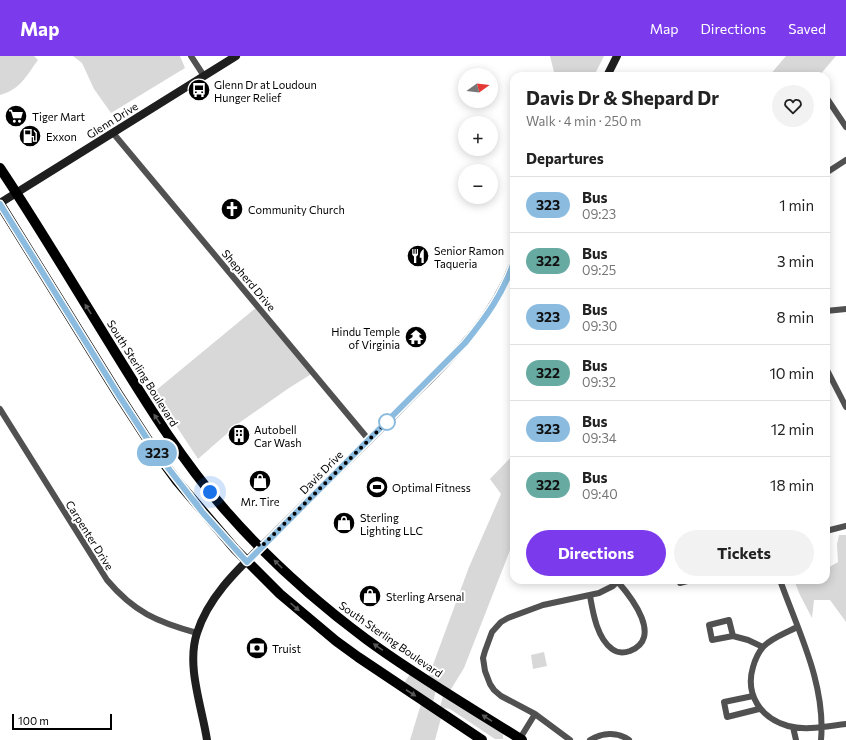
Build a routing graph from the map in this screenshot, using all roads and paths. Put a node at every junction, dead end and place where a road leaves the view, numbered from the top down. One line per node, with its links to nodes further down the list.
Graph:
1 (191, 56): 5 (street)
2 (236, 56): 5 (street, Glenn Drive)
3 (617, 56): 4 (street)
4 (610, 72)
5 (204, 76): 8 (street, Glenn Drive)
6 (830, 103): 7 (street)
7 (846, 127)
8 (113, 133): 12 (street, Glenn Drive); 20 (street, Shepherd Drive)
9 (846, 160): 11 (street)
10 (0, 168): 12 (main road, South Sterling Boulevard)
11 (830, 170)
12 (16, 193): 13 (street, Glenn Drive); 23 (main road, South Sterling Boulevard, one-way to 12)
13 (0, 203): 24 (main road)
14 (510, 272): 20 (street, Davis Drive)
15 (846, 309): 16 (street)
16 (830, 311)
17 (830, 376): 18 (street)
18 (846, 407)
19 (0, 409): 30 (street, Carpenter Drive)
20 (369, 440): 23 (street, Davis Drive)
21 (846, 526): 22 (street)
22 (830, 530)
23 (261, 547): 24 (street, Davis Drive); 41 (main road, South Sterling Boulevard, one-way to 23)
24 (247, 562): 30 (street, Davis Drive); 40 (main road, one-way to 40)
25 (615, 584): 28 (street)
26 (621, 584): 28 (street)
27 (781, 584): 29 (street)
28 (590, 596): 35 (street)
29 (797, 627): 32 (street); 37 (street)
30 (196, 633): 39 (street, Davis Drive)
31 (733, 636): 32 (street)
32 (764, 647): 33 (street)
33 (753, 696): 34 (street); 34 (street)
34 (760, 709): 38 (street)
35 (535, 714): 41 (street); 42 (street)
36 (846, 724): 37 (street)
37 (822, 726): 38 (street); 46 (street)
38 (793, 727): 45 (street)
39 (207, 740)
40 (482, 740)
41 (520, 740)
42 (570, 740)
43 (590, 740): 44 (street)
44 (629, 740)
45 (796, 740)
46 (821, 740)

